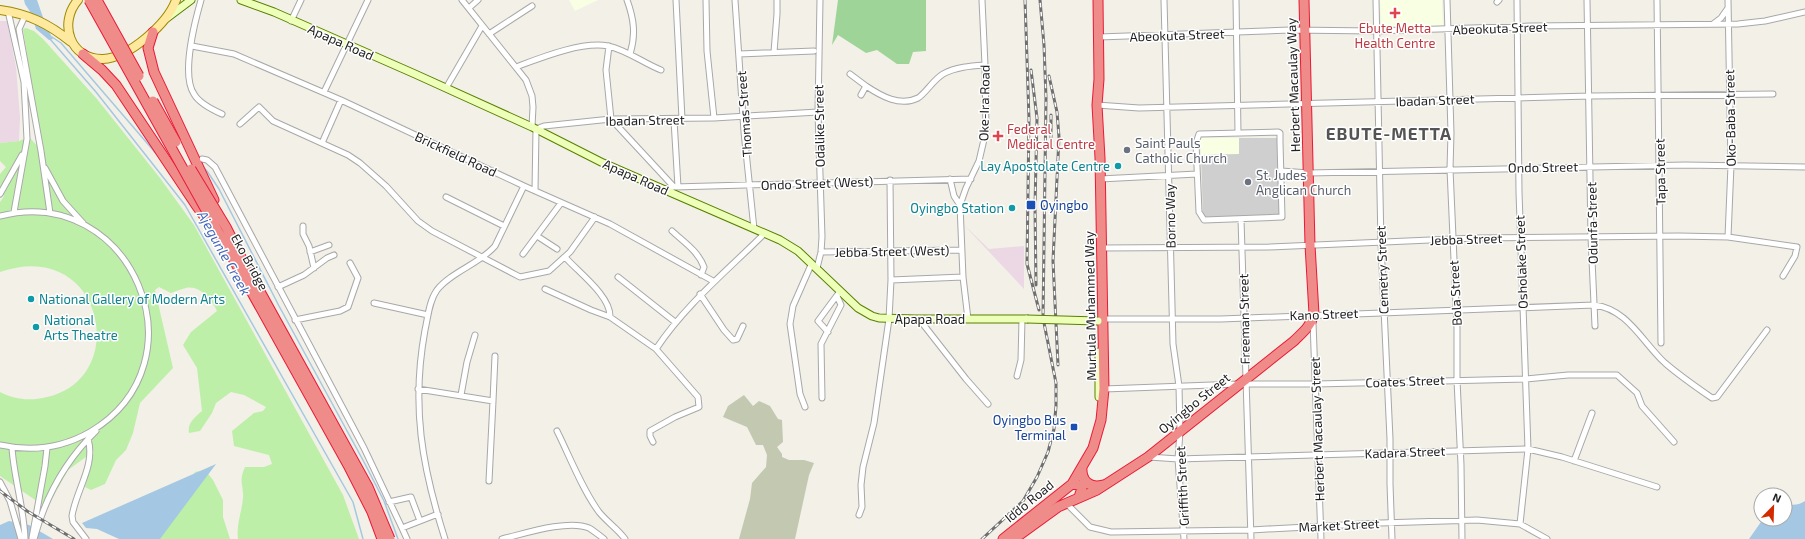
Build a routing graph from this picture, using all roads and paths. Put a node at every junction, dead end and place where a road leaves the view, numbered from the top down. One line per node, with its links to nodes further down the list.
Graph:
1 (78, 0): 51 (main road)
2 (89, 0): 141 (highway, Eko Bridge, bridge)
3 (97, 0): 130 (highway, Eko Bridge, bridge)
4 (176, 0): 35 (main road)
5 (191, 0): 35 (street)
6 (201, 0): 53 (street)
7 (241, 0): 36 (street, Apapa Road)
8 (301, 0): 36 (street)
9 (368, 0): 52 (street)
10 (462, 0): 31 (street)
11 (478, 0): 31 (street)
12 (627, 0): 58 (street)
13 (676, 0): 86 (street)
14 (706, 0): 85 (street)
15 (735, 0): 59 (street, Thomas Street)
16 (777, 0): 56 (street)
17 (820, 0): 82 (street, Odalike Street)
18 (982, 0): 62 (street, Oke-Ira Road)
19 (1098, 0): 50 (highway, Murtula Muhammed Way)
20 (1164, 0): 49 (street, Borno Way)
21 (1236, 0): 47 (street)
22 (1304, 0): 44 (highway, Herbert Macaulay Way)
23 (1376, 0): 45 (street, Cemetry Street)
24 (1447, 0): 43 (street, Bola Street)
25 (1517, 0): 42 (street, Osholake Street)
26 (1587, 0): 41 (street, Odunfa Street)
27 (1657, 0): 37 (street, Tapa Street)
28 (1728, 0): 30 (street, Oko-Baba Street)
29 (532, 6): 48 (street)
30 (1728, 7): 38 (street); 39 (street, Oko-Baba Street)
31 (469, 8): 40 (street)
32 (4, 11): 34 (main road); 61 (street)
33 (1805, 12): 39 (street, Abeokuta Street)
34 (29, 17): 51 (main road); 60 (street)
35 (167, 18): 46 (main road)
36 (291, 21): 52 (street, Apapa Road)
37 (1658, 24): 38 (street, Abeokuta Street); 41 (street, Abeokuta Street); 73 (street, Tapa Street)
38 (1712, 24): 39 (street, Abeokuta Street)
39 (1728, 24): 69 (street, Oko-Baba Street)
40 (482, 26): 48 (street); 67 (street)
41 (1587, 26): 42 (street, Abeokuta Street); 72 (street, Odunfa Street)
42 (1518, 27): 43 (street, Abeokuta Street); 74 (street, Osholake Street)
43 (1448, 29): 45 (street, Abeokuta Street); 75 (street, Bola Street)
44 (1305, 31): 45 (street, Abeokuta Street); 47 (street, Abeokuta Street); 77 (highway, Herbert Macaulay Way)
45 (1376, 31): 78 (street, Cemetry Street)
46 (153, 32): 57 (main road); 130 (highway, bridge)
47 (1236, 33): 49 (street, Abeokuta Street); 80 (street)
48 (489, 34): 63 (street)
49 (1166, 35): 50 (street, Abeokuta Street); 81 (street, Borno Way)
50 (1098, 37): 79 (highway, Murtula Muhammed Way)
51 (74, 44): 57 (main road)
52 (346, 44): 67 (street, Apapa Road); 68 (street)
53 (192, 46): 68 (street, Brickfield Road); 83 (street)
54 (609, 46): 58 (street); 63 (street); 87 (street)
55 (814, 51): 56 (street)
56 (774, 52): 59 (street)
57 (83, 54): 141 (highway, bridge)
58 (630, 54): 64 (street)
59 (739, 54): 84 (street, Thomas Street)
60 (25, 58): 61 (street); 94 (street)
61 (19, 59): 93 (street)
62 (985, 65): 66 (street); 109 (street, Oke-Ira Road)
63 (516, 67): 90 (street)
64 (661, 70)
65 (850, 74): 66 (street)
66 (866, 86): 71 (street)
67 (446, 88): 90 (street, Apapa Road)
68 (324, 92): 76 (street, Brickfield Road)
69 (1729, 93): 70 (street, Ibadan Street); 73 (street, Ibadan Street); 98 (street, Oko-Baba Street)
70 (1773, 94)
71 (861, 95)
72 (1590, 96): 73 (street, Ibadan Street); 74 (street, Ibadan Street); 99 (street, Odunfa Street)
73 (1658, 96): 97 (street, Tapa Street)
74 (1518, 98): 75 (street, Ibadan Street); 101 (street, Osholake Street)
75 (1449, 99): 78 (street, Ibadan Street); 102 (street, Bola Street)
76 (341, 100): 92 (street); 113 (street, Brickfield Road)
77 (1307, 102): 78 (street, Ibadan Street); 80 (street, Ibadan Street); 105 (highway, Herbert Macaulay Way)
78 (1377, 102): 103 (street, Cemetry Street)
79 (1097, 105): 81 (street, Ibadan Street); 95 (highway, Murtula Muhammed Way)
80 (1238, 105): 81 (street, Ibadan Street); 91 (street)
81 (1168, 107): 107 (street, Borno Way)
82 (818, 112): 84 (street, Ibadan Street); 112 (street, Odalike Street)
83 (222, 114)
84 (743, 116): 85 (street, Ibadan Street); 114 (street, Thomas Street)
85 (714, 118): 86 (street, Ibadan Street)
86 (682, 119): 88 (street, Ibadan Street)
87 (611, 120): 88 (street, Ibadan Street); 90 (street, Ibadan Street); 115 (street)
88 (674, 120): 115 (street)
89 (240, 124): 92 (street)
90 (534, 128): 116 (street, Apapa Road); 117 (street)
91 (1238, 133): 104 (street); 106 (street)
92 (322, 143): 154 (street)
93 (26, 147): 118 (street); 122 (street)
94 (41, 151): 123 (street); 127 (street)
95 (1100, 158): 110 (highway, Murtula Muhammed Way); 143 (street)
96 (202, 159): 165 (street)
97 (1660, 165): 98 (street, Ondo Street); 99 (street, Ondo Street); 135 (street, Tapa Street)
98 (1731, 165): 100 (street, Ondo Street); 136 (street, Oko-Baba Street)
99 (1591, 166): 101 (street, Ondo Street); 137 (street, Odunfa Street)
100 (1805, 167)
101 (1520, 168): 102 (street, Ondo Street); 138 (street, Osholake Street)
102 (1450, 169): 103 (street, Ondo Street); 139 (street, Bola Street)
103 (1379, 170): 105 (street, Ondo Street); 140 (street, Cemetry Street)
104 (1281, 171): 105 (street, Ondo Street); 126 (street)
105 (1309, 173): 144 (highway, Herbert Macaulay Way)
106 (1197, 174): 107 (street); 126 (street)
107 (1169, 175): 110 (street); 146 (street, Borno Way)
108 (950, 179): 109 (street, Ondo Street (West)); 111 (street, Ondo Street (West)); 121 (street)
109 (971, 179): 121 (street, Oke-Ira Road)
110 (1100, 179): 143 (highway, Murtula Muhammed Way)
111 (890, 180): 112 (street, Ondo Street (West)); 151 (street)
112 (820, 182): 114 (street, Ondo Street (West)); 150 (street, Odalike Street)
113 (524, 186): 117 (street, Brickfield Road); 129 (street)
114 (749, 186): 115 (street, Ondo Street (West)); 131 (street, Thomas Street)
115 (676, 187): 116 (street, Ondo Street (West))
116 (663, 189): 131 (street, Apapa Road)
117 (535, 191): 120 (street, Brickfield Road)
118 (0, 194)
119 (446, 197): 129 (street)
120 (562, 203): 125 (street, Brickfield Road); 134 (street)
121 (960, 205): 148 (street)
122 (14, 212): 123 (street); 124 (street)
123 (50, 213): 127 (street)
124 (0, 216)
125 (595, 217): 155 (street); 159 (street, Brickfield Road)
126 (1241, 219): 145 (street, Freeman Street)
127 (87, 226): 209 (street)
128 (303, 226): 149 (street)
129 (504, 226): 154 (street)
130 (226, 227): 252 (highway, Eko Bridge, bridge)
131 (754, 229): 133 (street, Apapa Road)
132 (672, 231): 159 (street)
133 (766, 233): 157 (street, Apapa Road); 164 (street)
134 (537, 236): 147 (street); 152 (street)
135 (1660, 236): 136 (street, Jebba Street); 137 (street, Jebba Street); 191 (street, Tapa Street)
136 (1728, 236): 160 (street, Jebba Street)
137 (1591, 237): 138 (street, Jebba Street); 170 (street, Odunfa Street)
138 (1521, 238): 139 (street, Jebba Street); 171 (street, Osholake Street)
139 (1453, 240): 140 (street, Jebba Street); 172 (street, Bola Street)
140 (1380, 243): 144 (street, Jebba Street); 173 (street, Cemetry Street)
141 (225, 244): 251 (highway, Eko Bridge, bridge)
142 (329, 245): 149 (street)
143 (1099, 245): 146 (street, Jebba Street); 184 (highway, Murtula Muhammed Way)
144 (1310, 245): 145 (street, Jebba Street); 176 (highway, Herbert Macaulay Way)
145 (1242, 246): 146 (street, Jebba Street); 178 (street, Freeman Street)
146 (1171, 247): 182 (street, Borno Way)
147 (557, 249)
148 (962, 250): 151 (street, Jebba Street (West)); 162 (street)
149 (310, 252): 158 (street)
150 (821, 252): 151 (street, Jebba Street (West)); 157 (street, Odalike Street)
151 (891, 252): 163 (street)
152 (523, 254)
153 (334, 255): 158 (street)
154 (482, 257): 155 (street); 174 (street)
155 (565, 257): 175 (street)
156 (350, 263): 183 (street)
157 (814, 267): 168 (street, Apapa Road); 207 (street, Odalike Street)
158 (314, 268): 165 (street)
159 (701, 275): 164 (street, Brickfield Road)
160 (1783, 276)
161 (618, 277): 185 (street)
162 (963, 277): 163 (street); 180 (street)
163 (892, 280): 177 (street)
164 (713, 281): 167 (street)
165 (278, 287): 183 (street)
166 (545, 289): 175 (street)
167 (700, 294): 185 (street); 186 (street)
168 (838, 294): 177 (street, Apapa Road); 189 (street); 189 (street)
169 (374, 303): 174 (street)
170 (1594, 305): 171 (street, Kano Street); 187 (street, Odunfa Street); 188 (street, Kano Street)
171 (1522, 308): 172 (street, Kano Street); 195 (street, Osholake Street)
172 (1455, 309): 173 (street, Kano Street); 196 (street, Bola Street)
173 (1383, 312): 176 (street, Kano Street); 197 (street, Cemetry Street)
174 (428, 315): 202 (street)
175 (610, 316): 192 (street)
176 (1313, 317): 178 (street, Kano Street); 198 (highway, Oyingbo Street); 199 (street, Herbert Macaulay Street)
177 (889, 318): 179 (street, Apapa Road); 236 (street)
178 (1243, 318): 182 (street, Kano Street); 198 (street, Freeman Street)
179 (919, 319): 180 (street, Apapa Road); 206 (street)
180 (968, 319): 181 (street, Apapa Road)
181 (1024, 319): 184 (street, Apapa Road, bridge); 194 (street)
182 (1174, 319): 184 (street, Kano Street); 200 (street, Borno Way)
183 (295, 320): 233 (street)
184 (1101, 320): 201 (highway, Murtula Muhammed Way); 226 (street)
185 (675, 322): 192 (street)
186 (742, 326)
187 (1595, 326)
188 (1767, 330)
189 (828, 332): 204 (street)
190 (475, 335): 203 (street)
191 (1661, 343)
192 (656, 349): 213 (street)
193 (494, 356): 205 (street)
194 (1017, 376)
195 (1526, 379): 196 (street, Coates Street); 214 (street, Coates Street); 218 (street, Osholake Street)
196 (1457, 380): 197 (street, Coates Street); 219 (street, Bola Street)
197 (1387, 382): 199 (street, Coates Street); 220 (street, Cemetry Street)
198 (1243, 383): 199 (street, Coates Street); 200 (street, Coates Street); 211 (highway, Oyingbo Street); 223 (street, Freeman Street)
199 (1316, 384): 221 (street, Herbert Macaulay Street)
200 (1179, 386): 201 (street, Coates Street); 211 (street, Borno Way)
201 (1104, 389): 226 (highway, Murtula Muhammed Way)
202 (418, 390): 203 (street); 235 (street)
203 (461, 395): 205 (street)
204 (822, 398)
205 (493, 401): 227 (street)
206 (988, 404)
207 (805, 407)
208 (1592, 414): 225 (street)
209 (103, 424): 212 (street); 217 (street)
210 (557, 431): 257 (street)
211 (1180, 432): 222 (highway, Oyingbo Street); 224 (street, Griffith Street)
212 (88, 438): 237 (street); 250 (street)
213 (653, 442)
214 (1674, 442)
215 (0, 445): 216 (street)
216 (12, 448): 217 (street); 248 (street)
217 (47, 448): 237 (street)
218 (1528, 449): 219 (street, Kadara Street); 225 (street, Kadara Street); 241 (street, Osholake Street)
219 (1460, 450): 220 (street, Kadara Street); 238 (street, Bola Street)
220 (1390, 452): 221 (street, Kadara Street); 240 (street, Cemetry Street)
221 (1319, 456): 223 (street, Kadara Street); 242 (street, Herbert Macaulay Street)
222 (1148, 457): 224 (street, Kadara Street); 230 (highway, Oyingbo Street)
223 (1250, 457): 224 (street, Kadara Street); 244 (street, Freeman Street)
224 (1178, 459): 245 (street, Griffith Street)
225 (1574, 461): 231 (street, Kadara Street)
226 (1082, 467): 229 (highway, Murtula Muhammed Way); 230 (highway)
227 (489, 481)
228 (0, 482): 247 (street)
229 (1072, 484): 232 (highway); 258 (highway, Iddo Road)
230 (1106, 484): 232 (highway, Oyingbo Street)
231 (1657, 487)
232 (1078, 497): 234 (highway, Iddo Road)
233 (389, 502): 239 (street); 243 (street)
234 (1065, 503): 246 (street, Market Street); 259 (highway, Iddo Road)
235 (438, 514): 239 (street); 254 (street)
236 (860, 515)
237 (37, 518): 249 (street)
238 (1462, 520): 240 (street, Market Street); 241 (street, Market Street); 265 (street, Bola Street)
239 (420, 521): 243 (street)
240 (1392, 523): 242 (street, Market Street); 264 (street, Cemetry Street)
241 (1520, 524): 266 (street, Market Street)
242 (1321, 525): 244 (street, Market Street); 263 (street, Herbert Macaulay Street)
243 (402, 528): 253 (street)
244 (1250, 530): 245 (street, Market Street); 262 (street, Freeman Street)
245 (1184, 531): 246 (street, Market Street); 261 (street, Griffith Street)
246 (1111, 532): 260 (street)
247 (21, 539)
248 (25, 539)
249 (33, 539)
250 (86, 539)
251 (382, 539)
252 (390, 539)
253 (407, 539)
254 (445, 539)
255 (502, 539): 256 (street)
256 (604, 539)
257 (625, 539)
258 (1003, 539)
259 (1014, 539)
260 (1110, 539)
261 (1184, 539)
262 (1251, 539)
263 (1321, 539)
264 (1392, 539)
265 (1462, 539)
266 (1547, 539)

